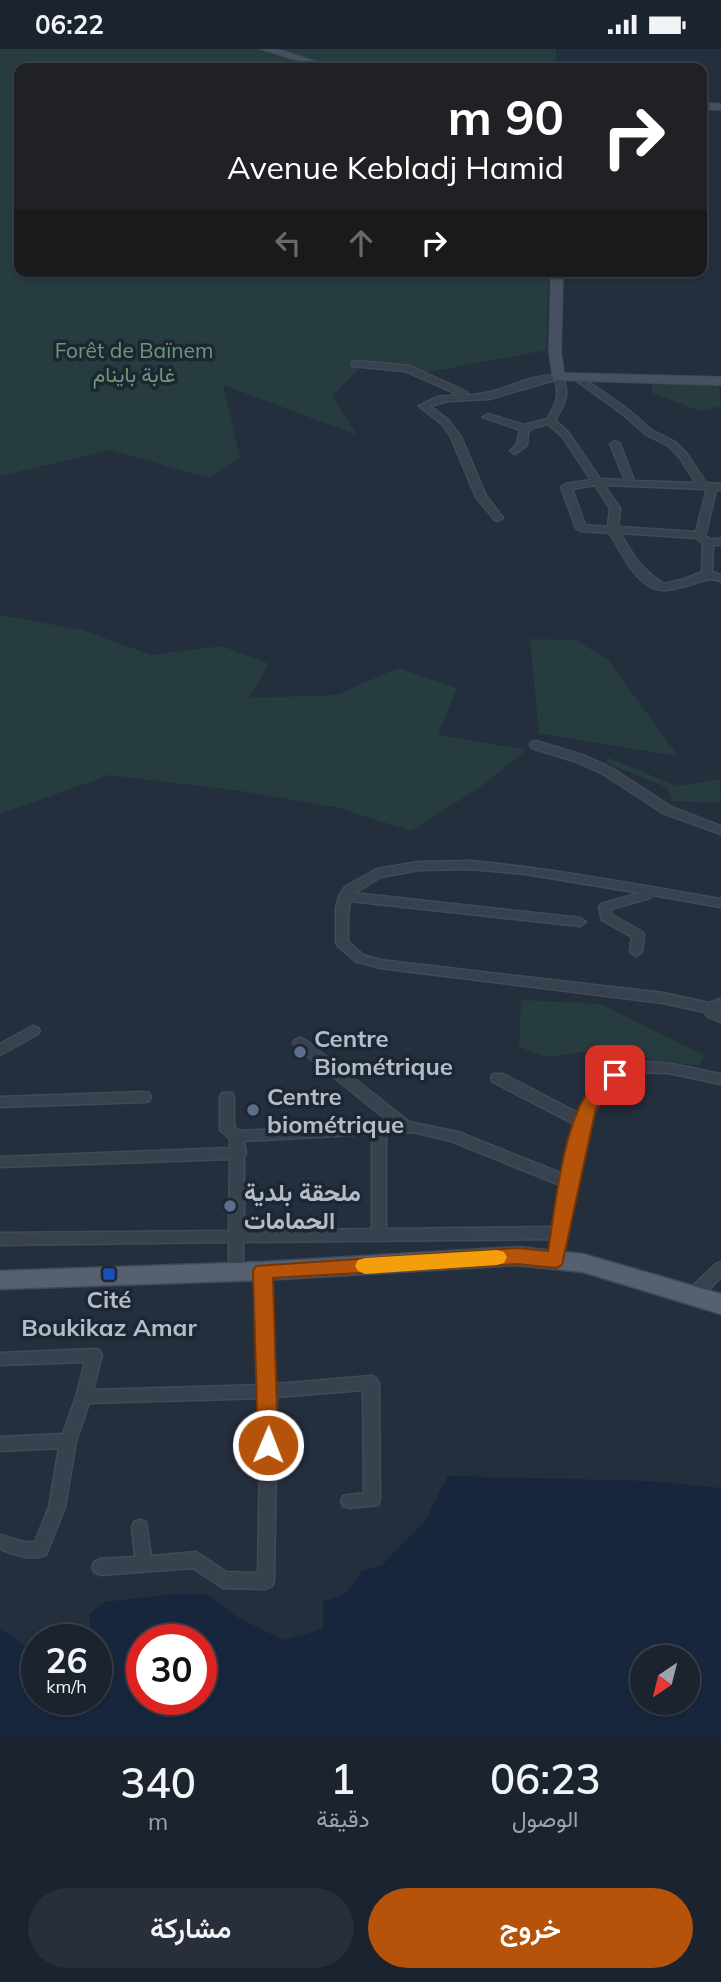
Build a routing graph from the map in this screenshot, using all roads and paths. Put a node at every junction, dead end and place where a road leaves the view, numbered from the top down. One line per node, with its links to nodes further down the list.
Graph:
1 (266, 49): 2 (street)
2 (314, 63)
3 (557, 277): 5 (street)
4 (355, 364): 8 (street)
5 (558, 377): 6 (street); 8 (street); 10 (street)
6 (577, 378): 7 (street); 16 (street)
7 (721, 381)
8 (471, 398): 17 (street)
9 (488, 417): 11 (street)
10 (550, 421): 11 (street); 14 (street)
11 (526, 429): 13 (street)
12 (615, 444): 15 (street)
13 (515, 451)
14 (598, 482): 15 (street); 18 (street); 18 (street)
15 (631, 484): 16 (street)
16 (712, 487): 19 (street)
17 (498, 517)
18 (613, 530): 19 (street); 21 (street)
19 (704, 538): 20 (street); 21 (street)
20 (721, 542)
21 (707, 574): 22 (street)
22 (721, 577)
23 (537, 745): 24 (street)
24 (721, 830)
25 (653, 893): 26 (street); 27 (street); 29 (street)
26 (345, 896): 28 (street); 30 (street)
27 (721, 903)
28 (580, 922)
29 (636, 952)
30 (715, 1006): 31 (street)
31 (721, 1017)
32 (33, 1031): 34 (street)
33 (300, 1043): 41 (street)
34 (0, 1050)
35 (498, 1079): 40 (street)
36 (721, 1079): 40 (street)
37 (144, 1097): 39 (street)
38 (227, 1097): 43 (street)
39 (0, 1102)
40 (583, 1122): 46 (street)
41 (406, 1127): 42 (street); 46 (street)
42 (379, 1128): 43 (street); 47 (street)
43 (237, 1136): 44 (street)
44 (239, 1153): 45 (street); 49 (street)
45 (0, 1162)
46 (570, 1183): 48 (street)
47 (379, 1233): 48 (street); 49 (street)
48 (561, 1233): 51 (street)
49 (236, 1238): 50 (street); 54 (street)
50 (0, 1239)
51 (556, 1260): 53 (main road); 56 (main road)
52 (721, 1268): 56 (street)
53 (263, 1271): 54 (main road); 59 (street)
54 (236, 1272): 55 (main road)
55 (0, 1280)
56 (692, 1295): 57 (main road)
57 (721, 1304)
58 (0, 1359): 60 (street)
59 (269, 1391): 60 (street); 63 (street); 66 (street)
60 (84, 1397): 61 (street)
61 (68, 1441): 62 (street); 65 (street)
62 (0, 1444)
63 (349, 1501)
64 (140, 1527): 66 (street)
65 (0, 1542)
66 (144, 1563): 67 (street)
67 (100, 1567)

